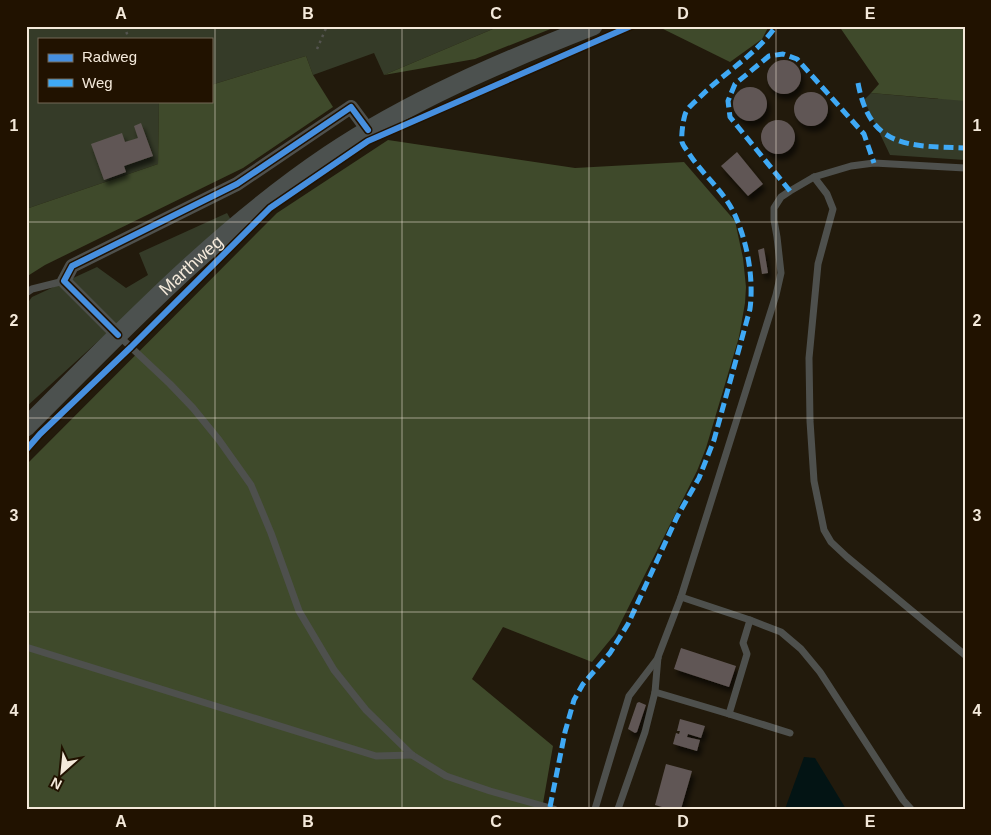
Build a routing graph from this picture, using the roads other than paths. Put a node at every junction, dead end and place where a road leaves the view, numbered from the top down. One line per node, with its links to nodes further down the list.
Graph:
1 (593, 26): 2 (main road, Marthweg)
2 (368, 130): 5 (street); 7 (main road, Marthweg)
3 (965, 168): 4 (lane)
4 (814, 177): 9 (lane); 12 (lane)
5 (64, 281): 6 (lane); 7 (street)
6 (26, 293)
7 (118, 335): 8 (main road, Marthweg); 17 (lane)
8 (26, 427)
9 (681, 597): 10 (lane); 13 (lane)
10 (750, 620): 15 (lane); 21 (lane)
11 (26, 647): 17 (lane)
12 (965, 655)
13 (658, 657): 14 (lane); 19 (lane)
14 (655, 692): 15 (lane); 20 (lane)
15 (729, 714): 16 (lane)
16 (790, 733)
17 (412, 755): 18 (lane)
18 (554, 809)
19 (595, 809)
20 (618, 809)
21 (911, 809)

